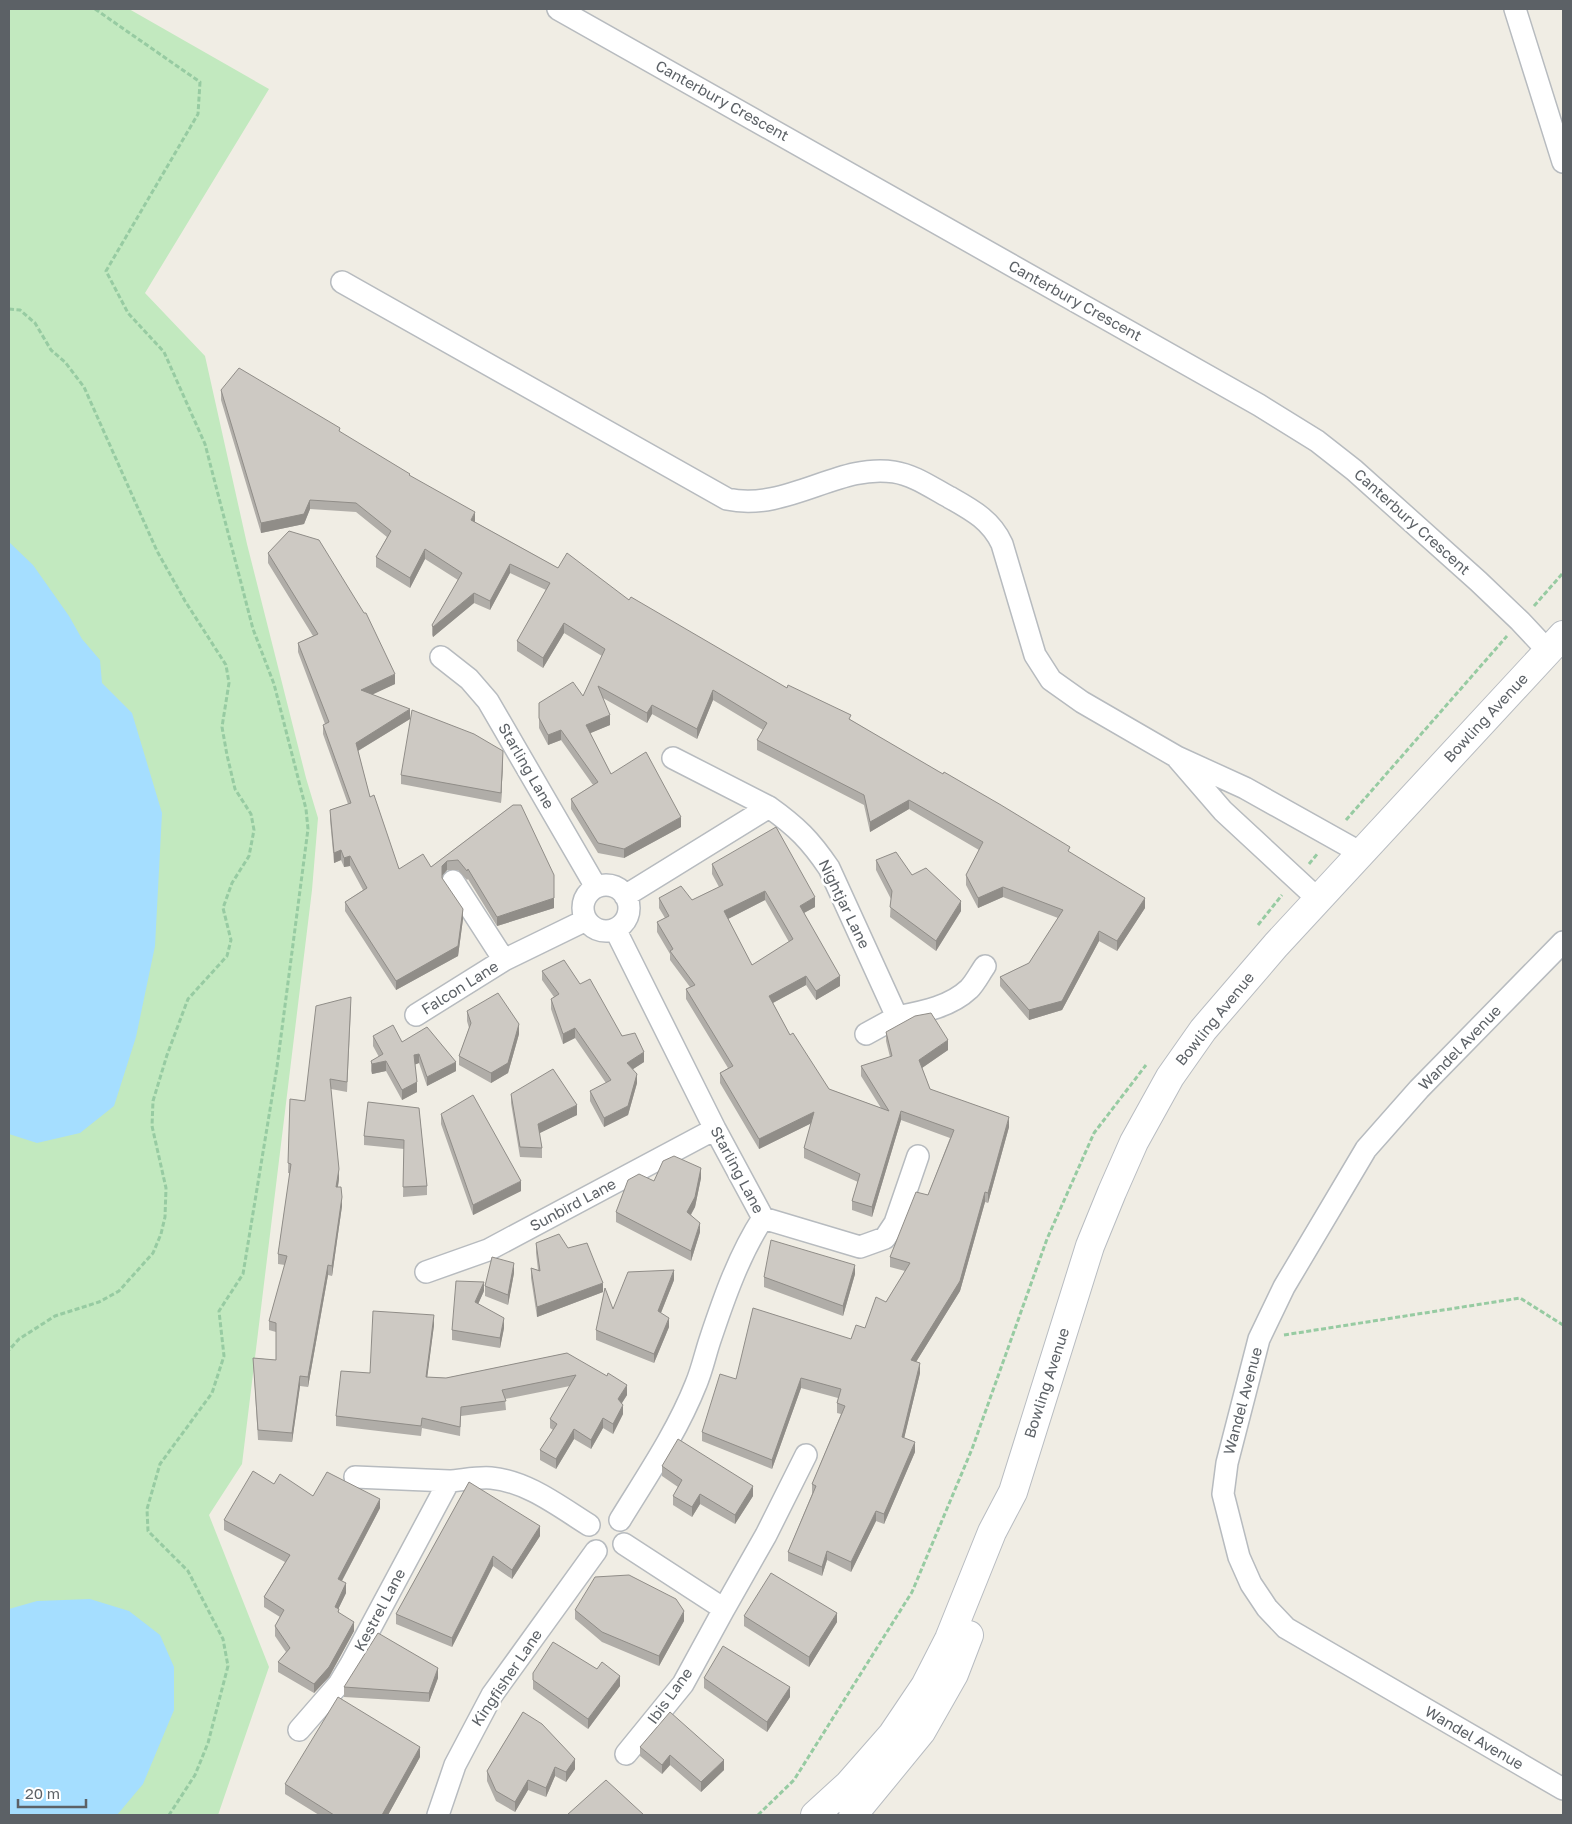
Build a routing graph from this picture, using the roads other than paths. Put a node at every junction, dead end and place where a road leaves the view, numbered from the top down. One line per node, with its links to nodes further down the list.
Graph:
1 (558, 9): 5 (street, Canterbury Crescent)
2 (1515, 9): 3 (street)
3 (1563, 162)
4 (342, 282): 8 (street)
5 (1556, 643): 10 (main road, Bowling Avenue)
6 (441, 657): 12 (street, Starling Lane)
7 (674, 758): 9 (street, Nightjar Lane)
8 (1177, 758): 10 (street); 14 (street)
9 (769, 807): 13 (street); 21 (street, Nightjar Lane)
10 (1360, 853): 14 (main road, Bowling Avenue)
11 (453, 881): 18 (street, Falcon Lane)
12 (596, 887): 13 (street); 15 (street)
13 (625, 896): 16 (street)
14 (1319, 900): 30 (main road, Bowling Avenue)
15 (586, 920): 16 (street); 18 (street, Falcon Lane)
16 (614, 929): 23 (street, Starling Lane)
17 (1563, 942): 38 (street, Wandel Avenue)
18 (504, 960): 20 (street, Falcon Lane)
19 (985, 966): 21 (street)
20 (416, 1015)
21 (897, 1017): 22 (street)
22 (866, 1034)
23 (715, 1129): 25 (street, Starling Lane); 26 (street, Sunbird Lane)
24 (918, 1156): 25 (street)
25 (763, 1218): 31 (street, Starling Lane)
26 (426, 1272)
27 (806, 1455): 35 (street, Ibis Lane)
28 (355, 1477): 29 (street)
29 (449, 1481): 32 (street); 36 (street, Kestrel Lane)
30 (1013, 1492): 40 (main road, Bowling Avenue); 41 (main road, Bowling Avenue)
31 (620, 1520): 32 (street); 33 (street)
32 (589, 1525): 34 (street)
33 (624, 1544): 34 (street); 35 (street)
34 (596, 1551): 39 (street, Kingfisher Lane)
35 (724, 1609): 37 (street, Ibis Lane)
36 (299, 1730)
37 (626, 1754)
38 (1563, 1789)
39 (438, 1815)
40 (814, 1815)
41 (852, 1815)

